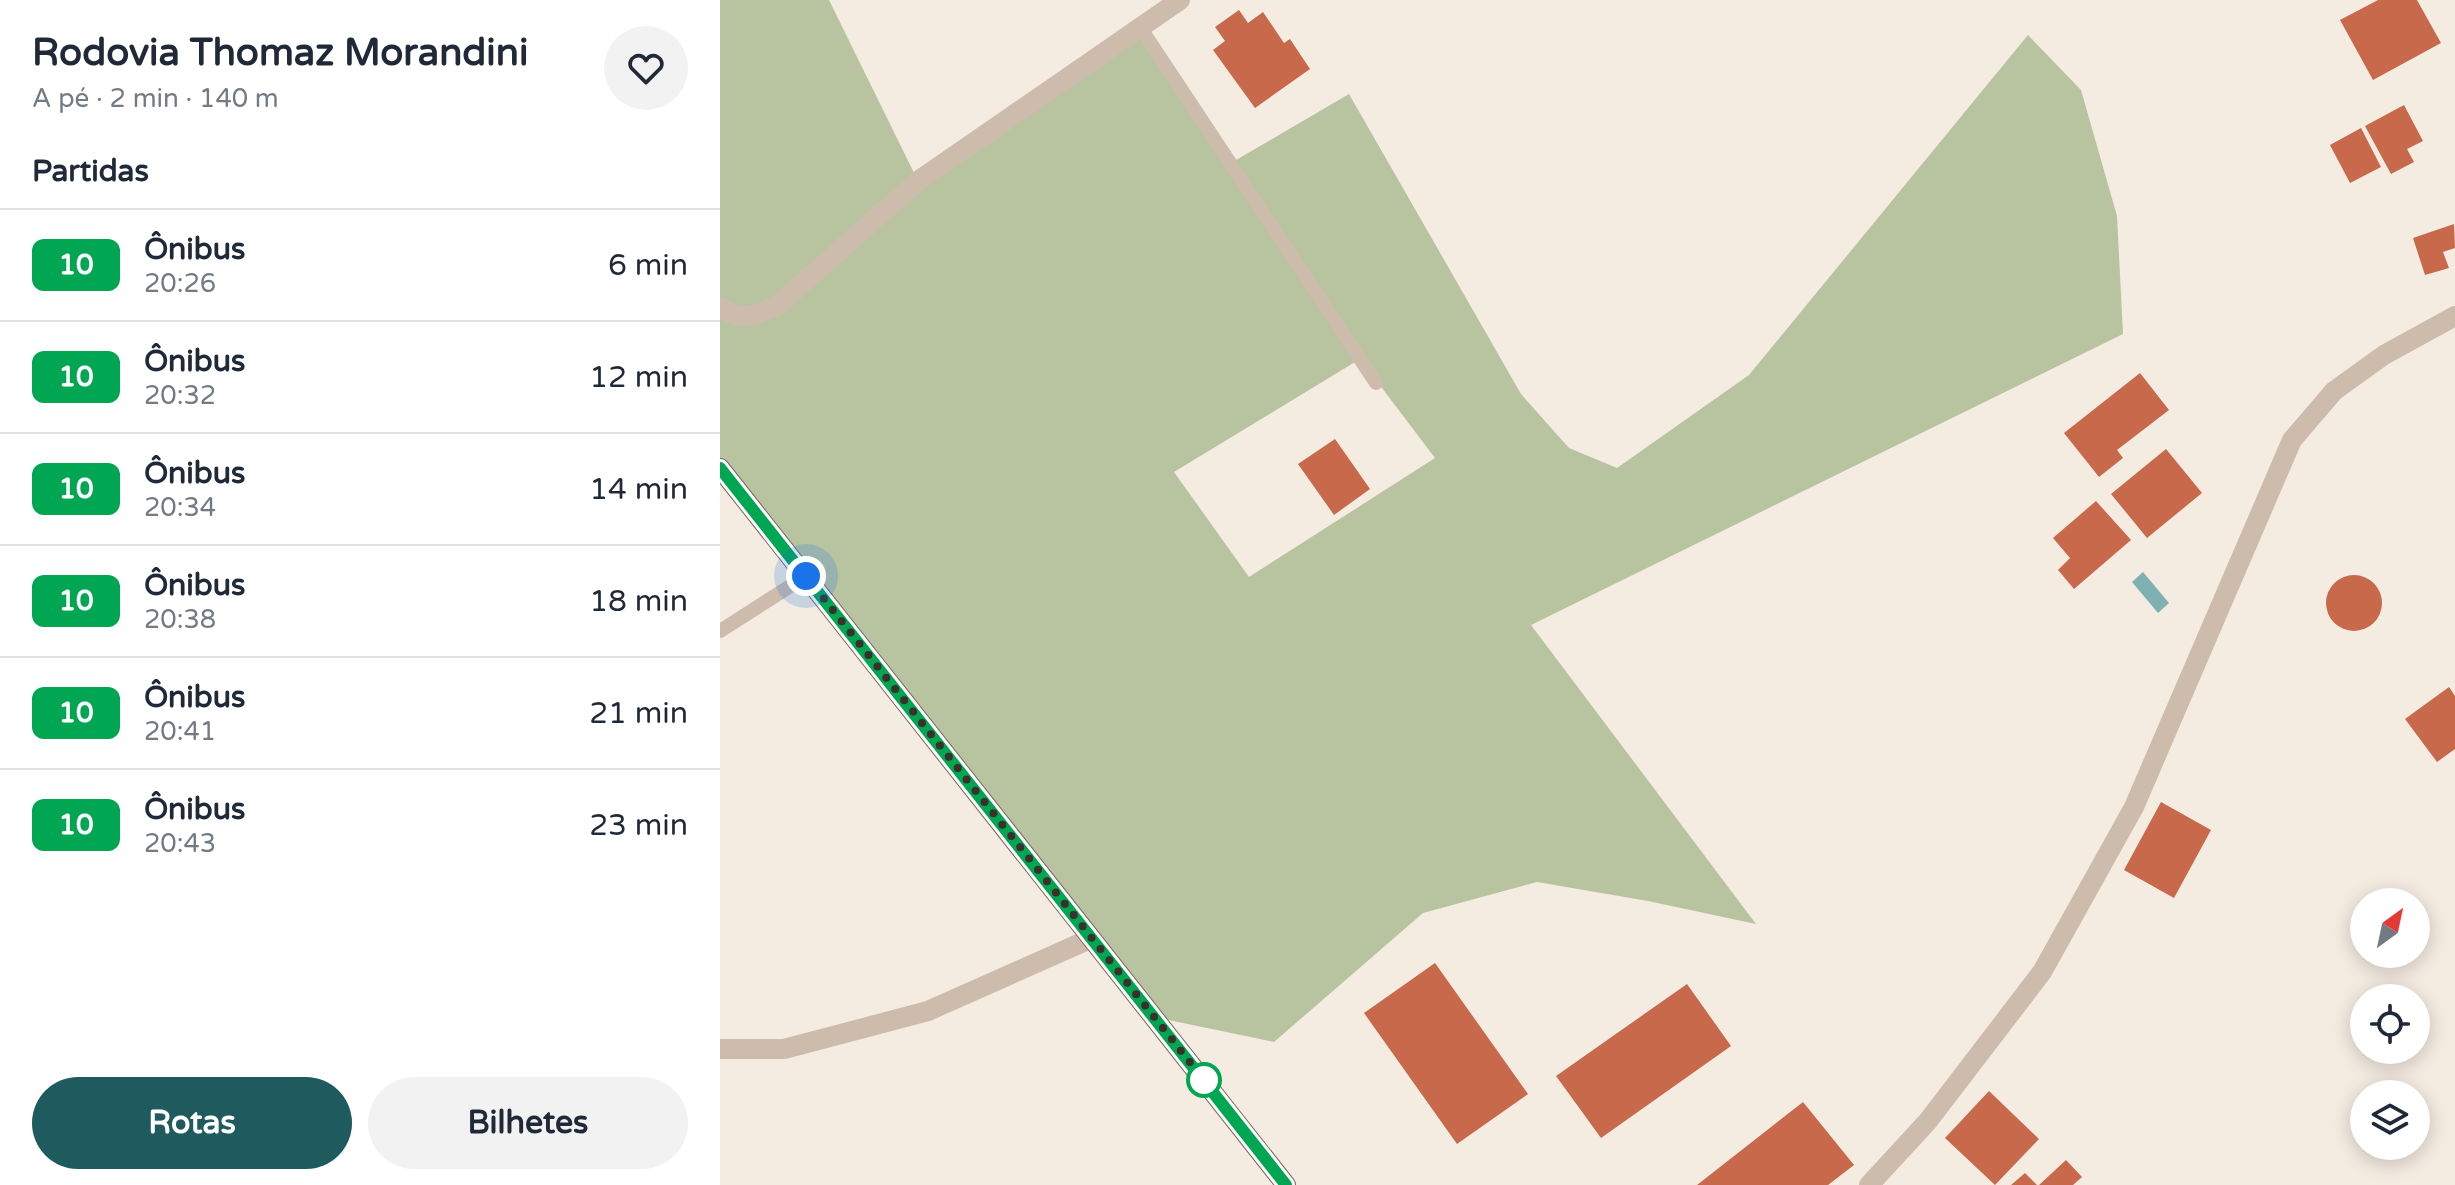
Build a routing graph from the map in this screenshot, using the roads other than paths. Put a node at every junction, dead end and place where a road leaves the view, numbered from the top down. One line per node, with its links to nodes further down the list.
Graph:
1 (1180, 0): 2 (street)
2 (1140, 27): 3 (street); 5 (lane)
3 (720, 307)
4 (2455, 316): 12 (street)
5 (1376, 383)
6 (720, 468): 7 (main road)
7 (806, 576): 8 (lane); 9 (main road)
8 (720, 631)
9 (1092, 938): 10 (street); 11 (main road)
10 (720, 1049)
11 (1286, 1185)
12 (1869, 1185)

